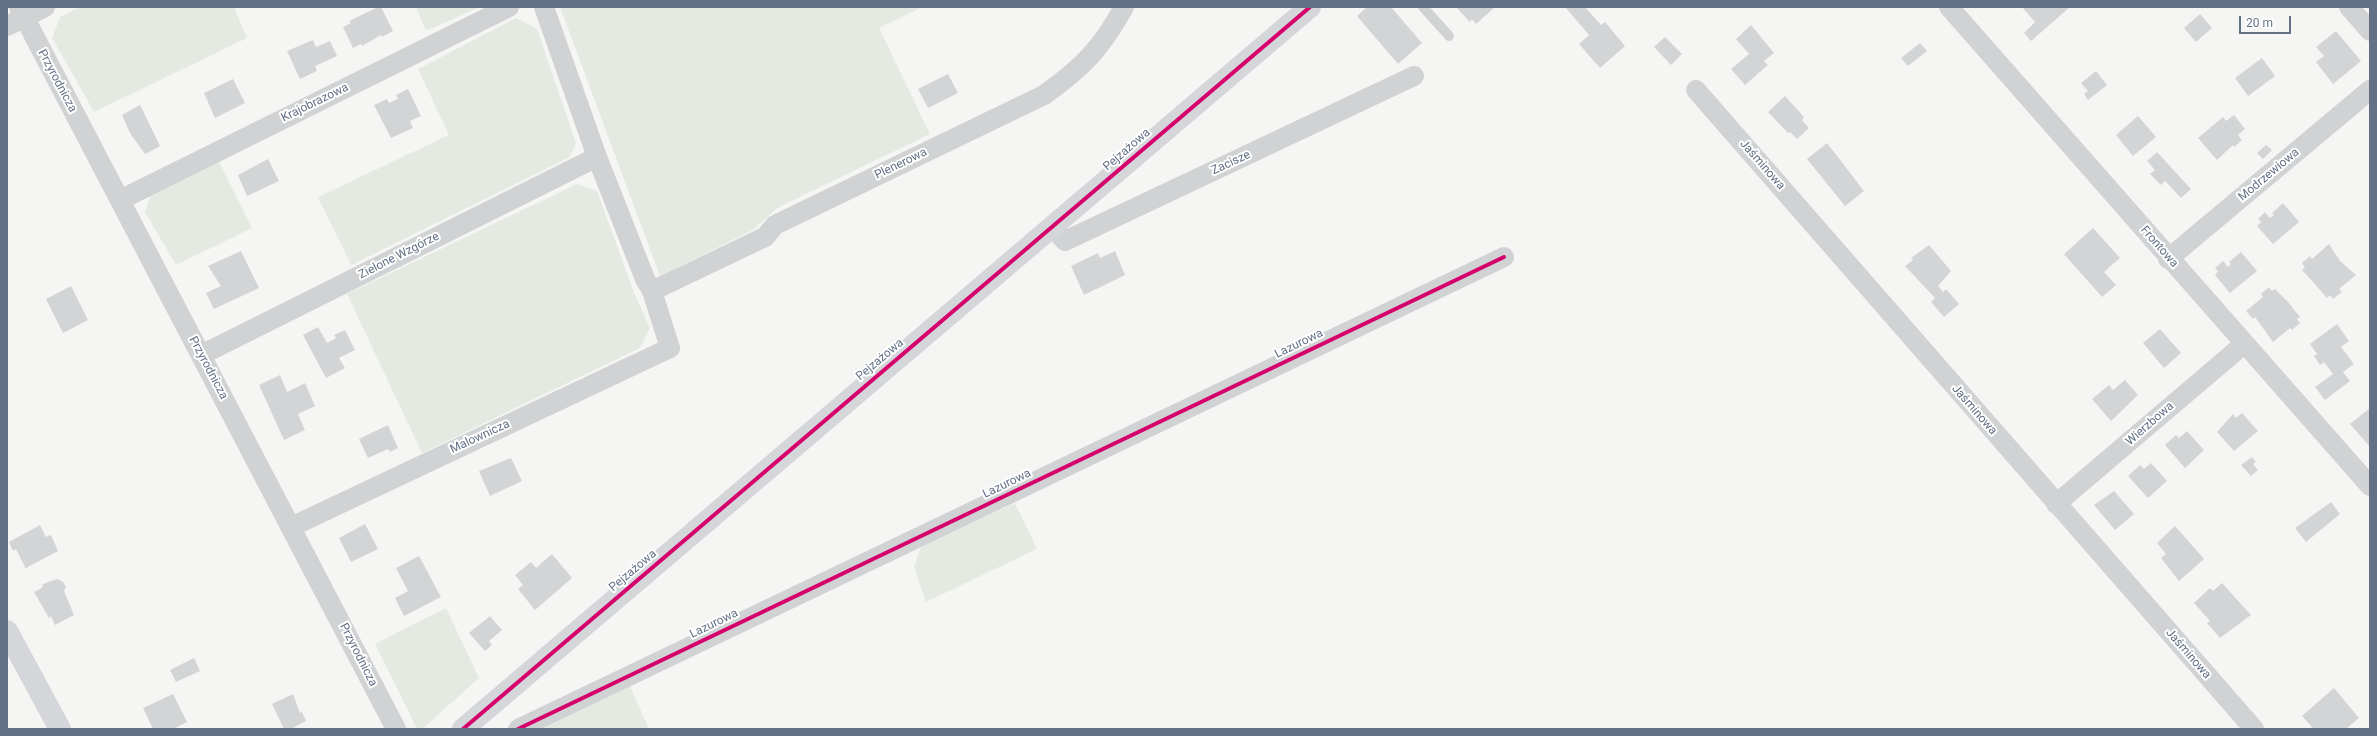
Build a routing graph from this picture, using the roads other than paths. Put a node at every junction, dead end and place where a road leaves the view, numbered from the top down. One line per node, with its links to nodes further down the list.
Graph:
1 (45, 7): 9 (street)
2 (509, 7): 16 (street, Krajobrazowa)
3 (544, 7): 15 (street)
4 (1124, 7): 20 (street, Plenerowa)
5 (1310, 7): 17 (street, Pejzażowa)
6 (1423, 7): 11 (lane)
7 (1949, 7): 19 (street, Frontowa)
8 (2349, 7): 10 (street)
9 (17, 17): 16 (street, Przyrodnicza)
10 (2370, 32)
11 (1449, 36)
12 (1414, 76): 17 (street, Zacisze)
13 (1696, 90): 24 (street, Jaśminowa)
14 (2370, 90): 19 (street, Modrzewiowa)
15 (597, 157): 20 (street); 22 (street, Zielone Wzgórze)
16 (120, 200): 22 (street, Przyrodnicza)
17 (1052, 227): 29 (street, Pejzażowa)
18 (1504, 257): 30 (street, Lazurowa)
19 (2168, 259): 21 (street, Frontowa)
20 (652, 291): 25 (street, Malownicza)
21 (2244, 344): 23 (street, Frontowa); 24 (street, Wierzbowa)
22 (201, 355): 25 (street, Przyrodnicza)
23 (2370, 486)
24 (2056, 504): 31 (street, Jaśminowa)
25 (291, 526): 28 (street, Przyrodnicza)
26 (7, 632): 27 (street)
27 (60, 729)
28 (396, 729)
29 (463, 729)
30 (518, 729)
31 (2254, 729)

